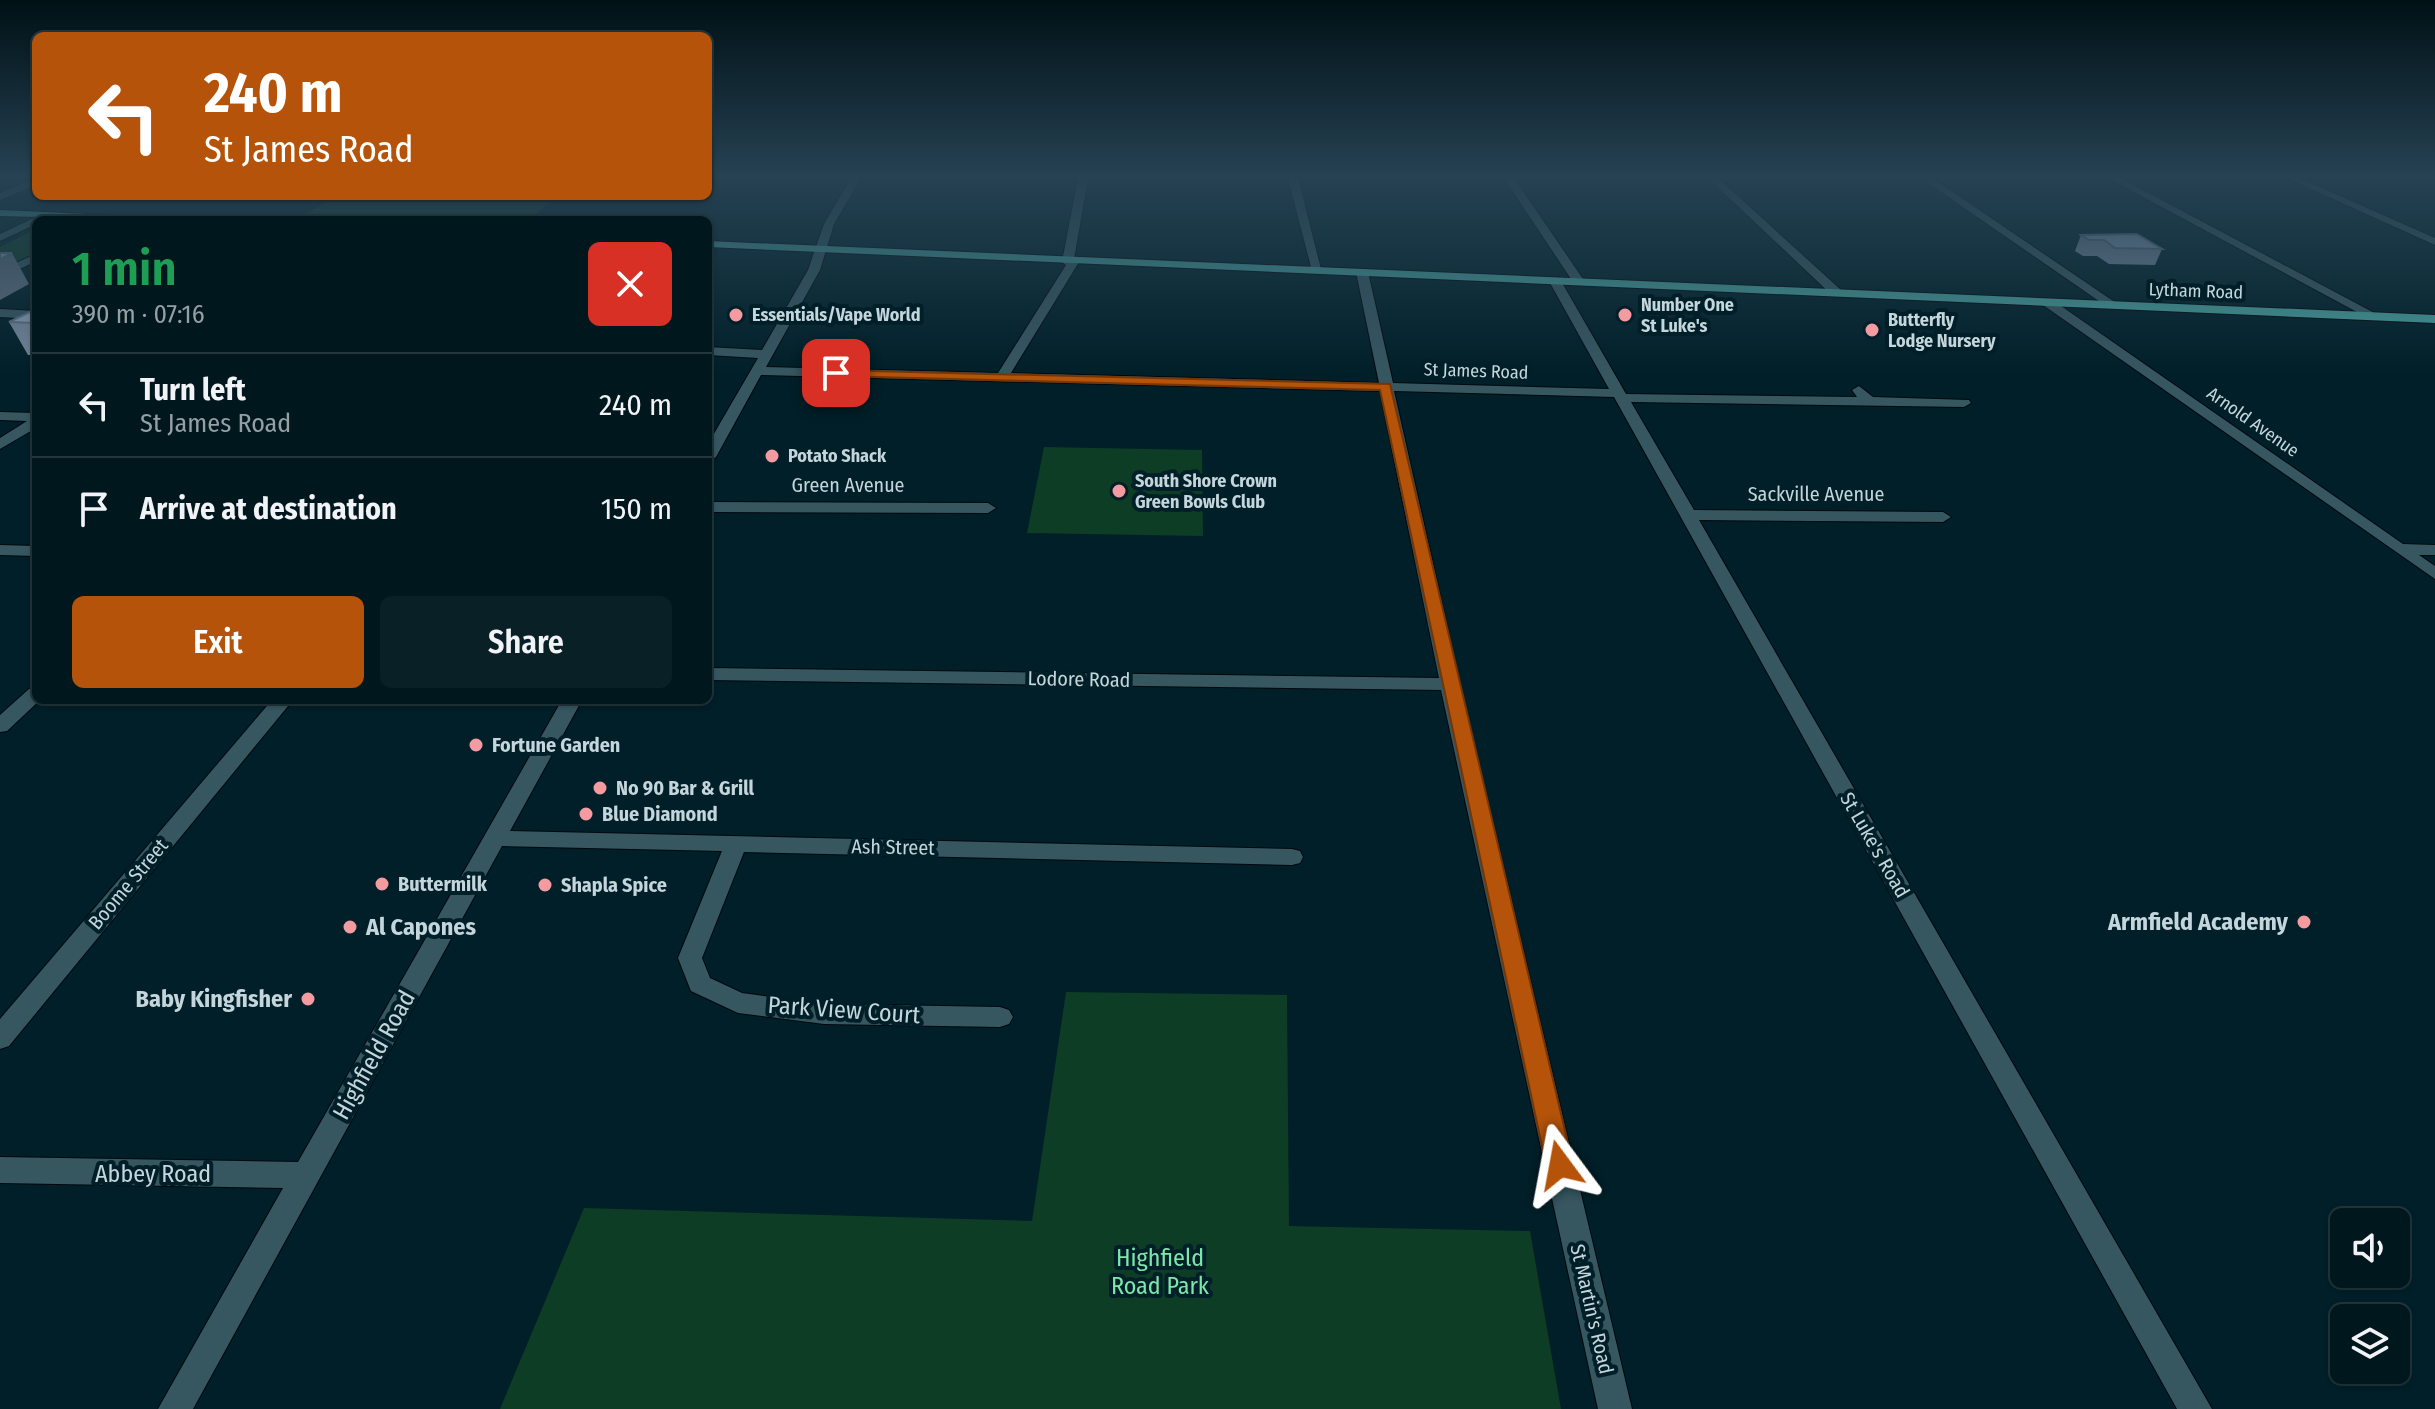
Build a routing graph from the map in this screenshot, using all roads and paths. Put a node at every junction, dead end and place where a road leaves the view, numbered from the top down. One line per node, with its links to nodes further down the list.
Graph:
1 (712, 244): 9 (main road, Lytham Road)
2 (824, 244): 9 (street)
3 (1073, 244): 11 (street)
4 (1311, 244): 12 (street)
5 (1553, 244): 16 (street)
6 (1784, 244): 17 (street)
7 (2027, 244): 19 (street)
8 (2237, 244): 22 (street)
9 (823, 249): 11 (main road, Lytham Road); 25 (street)
10 (32, 259): 14 (street)
11 (1070, 262): 12 (main road, Lytham Road); 27 (street)
12 (1318, 271): 13 (main road, Lytham Road)
13 (1362, 272): 15 (main road, Lytham Road); 28 (street, St Martin's Road)
14 (0, 275)
15 (1555, 281): 16 (main road, Lytham Road); 29 (street, St Luke's Road)
16 (1579, 282): 17 (main road, Lytham Road)
17 (1837, 293): 18 (main road, Lytham Road)
18 (2047, 302): 19 (main road, Lytham Road); 40 (street, Arnold Avenue)
19 (2113, 305): 22 (main road, Lytham Road)
20 (0, 313): 21 (street)
21 (32, 315)
22 (2374, 316): 23 (main road, Lytham Road)
23 (2435, 319)
24 (712, 351): 25 (street)
25 (765, 354): 26 (street)
26 (756, 371): 27 (street, St James Road); 34 (street)
27 (1002, 377): 28 (street, St James Road)
28 (1385, 386): 29 (street, St James Road); 46 (street, St Martin's Road)
29 (1620, 395): 30 (street, St James Road); 38 (street, St Luke's Road)
30 (1964, 403)
31 (0, 416): 32 (street)
32 (32, 419)
33 (32, 422): 35 (street)
34 (713, 440)
35 (0, 445)
36 (712, 507): 37 (street, Green Avenue)
37 (988, 508)
38 (1688, 515): 39 (street, Sackville Avenue); 60 (street, St Luke's Road)
39 (1943, 517)
40 (2399, 549): 42 (street); 44 (street, Arnold Avenue)
41 (0, 550): 43 (street)
42 (2435, 550)
43 (32, 551)
44 (2435, 574)
45 (712, 674): 46 (street, Lodore Road)
46 (1450, 684): 59 (street, St Martin's Road)
47 (32, 697): 50 (street)
48 (280, 704): 55 (street, Boome Street)
49 (570, 704): 51 (street, Highfield Road)
50 (0, 726)
51 (494, 838): 52 (street, Ash Street); 57 (street, Highfield Road)
52 (736, 844): 53 (street, Ash Street); 54 (street, Park View Court)
53 (1292, 857)
54 (1000, 1017)
55 (0, 1038)
56 (0, 1170): 57 (street, Abbey Road)
57 (306, 1175): 58 (street, Highfield Road)
58 (175, 1409)
59 (1615, 1409)
60 (2195, 1409)

